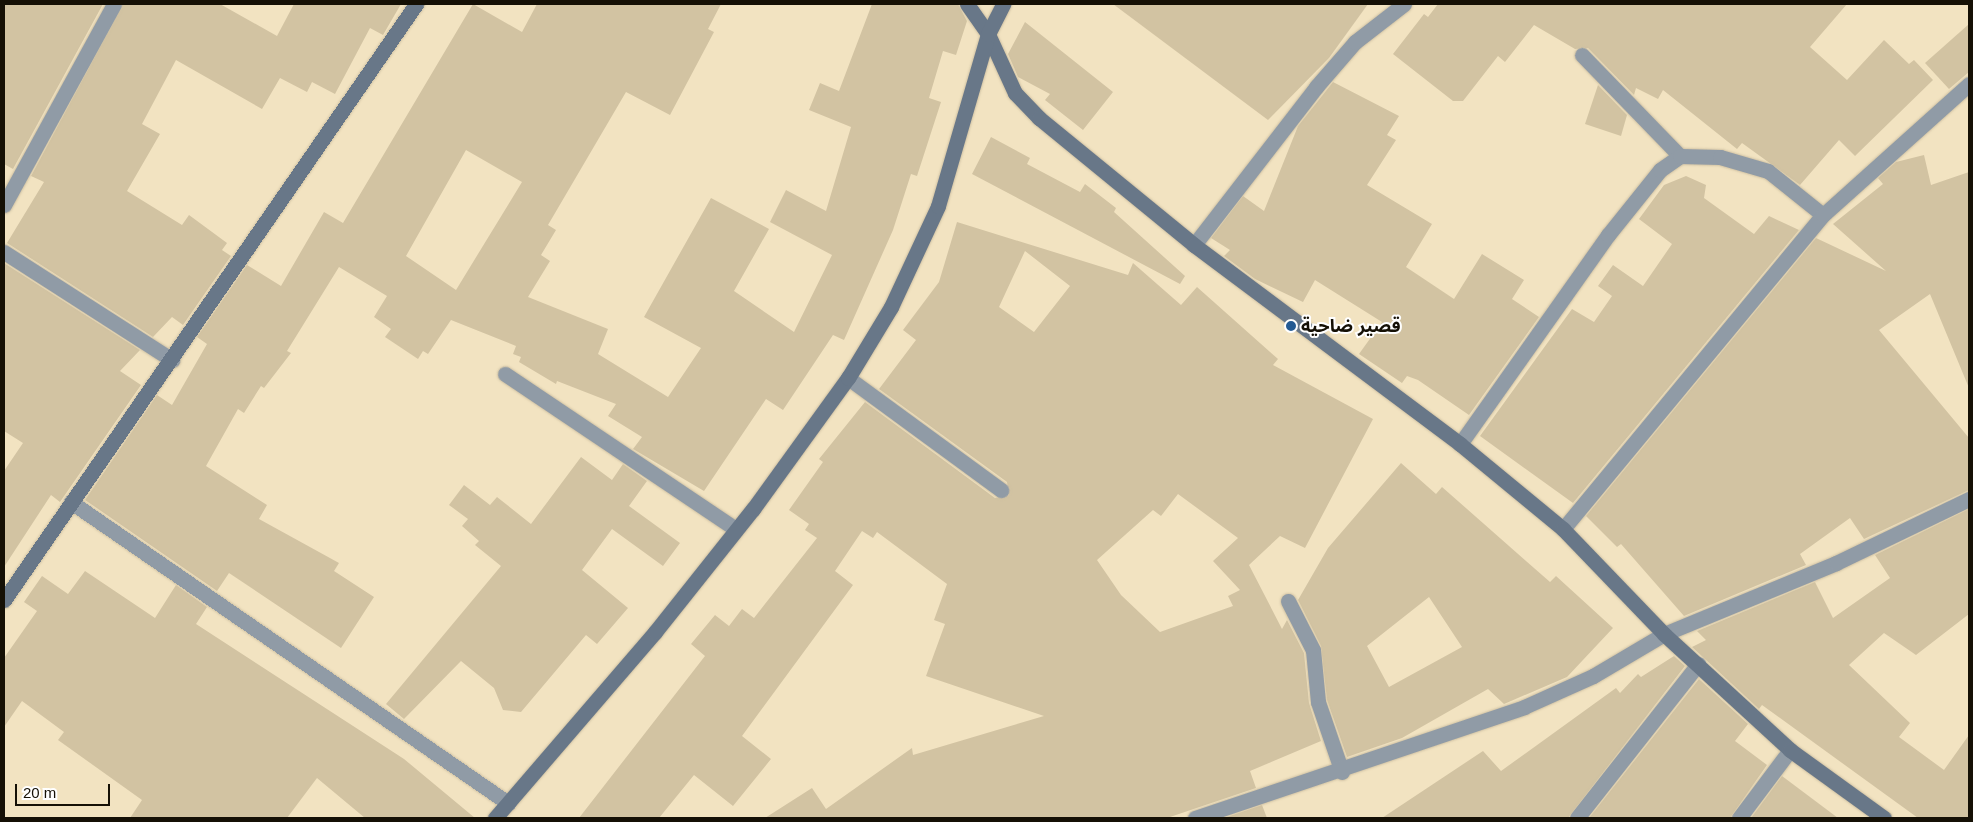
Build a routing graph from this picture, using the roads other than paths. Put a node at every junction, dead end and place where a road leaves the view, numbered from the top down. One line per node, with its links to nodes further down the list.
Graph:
1 (114, 4): 10 (street)
2 (416, 4): 14 (street)
3 (966, 4): 6 (street)
4 (1003, 4): 6 (street)
5 (1404, 4): 12 (street)
6 (988, 34): 12 (street); 16 (street)
7 (1582, 55): 9 (street)
8 (1969, 84): 11 (street)
9 (1680, 156): 11 (street); 17 (street)
10 (4, 205)
11 (1823, 215): 22 (street)
12 (1194, 245): 17 (street)
13 (4, 252): 14 (street)
14 (172, 360): 20 (street)
15 (505, 374): 21 (street)
16 (848, 378): 18 (street); 21 (street)
17 (1460, 444): 22 (street)
18 (1001, 490)
19 (1969, 499): 25 (street)
20 (72, 502): 23 (street); 29 (street)
21 (736, 529): 29 (street)
22 (1563, 529): 25 (street)
23 (4, 600)
24 (1288, 601): 28 (street)
25 (1664, 634): 26 (street); 28 (street)
26 (1698, 664): 27 (street); 32 (street)
27 (1790, 750): 33 (street); 34 (street)
28 (1342, 772): 31 (street)
29 (508, 803): 30 (street)
30 (495, 818)
31 (1195, 818)
32 (1577, 818)
33 (1739, 818)
34 (1884, 818)

